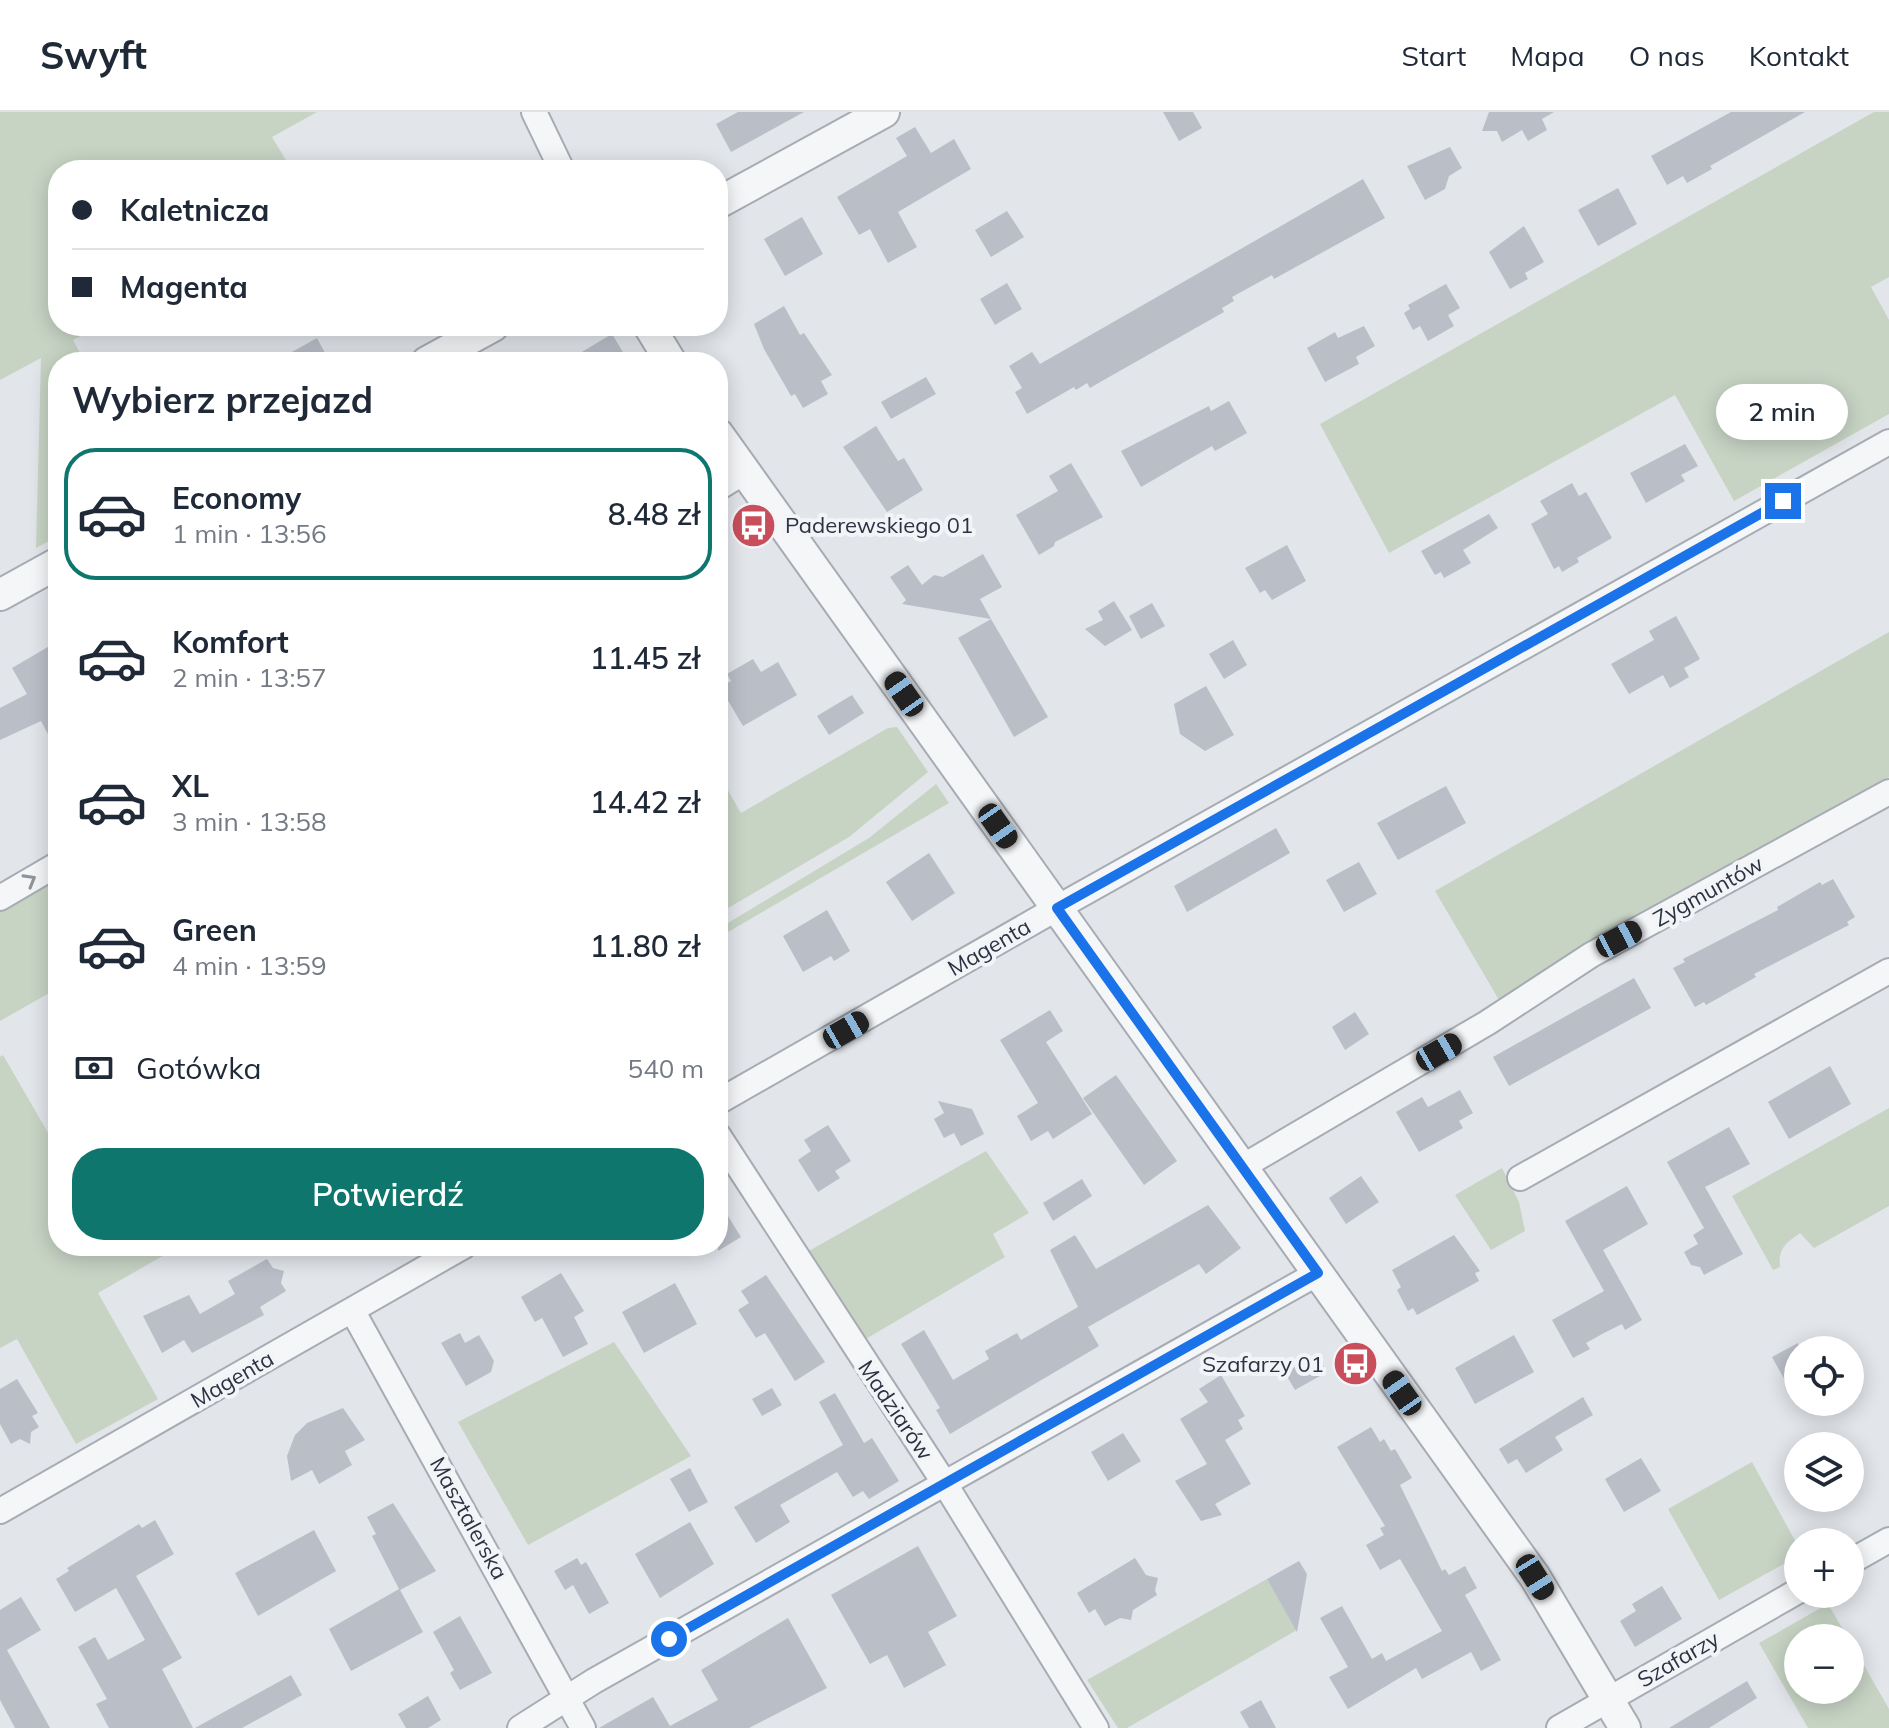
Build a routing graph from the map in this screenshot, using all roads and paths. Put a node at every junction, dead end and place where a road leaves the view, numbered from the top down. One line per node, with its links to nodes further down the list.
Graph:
1 (534, 112): 3 (street)
2 (884, 112): 4 (street)
3 (557, 160)
4 (728, 198)
5 (475, 336): 6 (street)
6 (445, 352)
7 (1889, 442): 16 (street, Magenta)
8 (728, 449): 9 (street)
9 (744, 472): 10 (street); 16 (street)
10 (728, 482)
11 (48, 569): 12 (street)
12 (0, 595)
13 (1889, 792): 20 (street, Zygmuntów)
14 (48, 870): 15 (street, one-way to 14)
15 (1, 897)
16 (1057, 908): 18 (street, Magenta); 20 (street)
17 (1889, 971): 21 (street)
18 (728, 1096)
19 (728, 1150): 25 (street, Madziarów)
20 (1242, 1167): 23 (street)
21 (1520, 1178)
22 (446, 1256): 24 (street, Magenta)
23 (1318, 1273): 25 (street); 31 (street)
24 (352, 1310): 26 (street, Magenta); 30 (street, Masztalerska)
25 (945, 1484): 30 (street); 34 (street, Madziarów)
26 (0, 1511)
27 (1889, 1540): 28 (street)
28 (1864, 1554)
29 (1784, 1599): 31 (street, Szafarzy)
30 (568, 1698): 32 (street); 33 (street, Masztalerska)
31 (1610, 1699): 35 (street, Szafarzy); 36 (street)
32 (520, 1728)
33 (583, 1728)
34 (1096, 1728)
35 (1559, 1728)
36 (1625, 1728)

